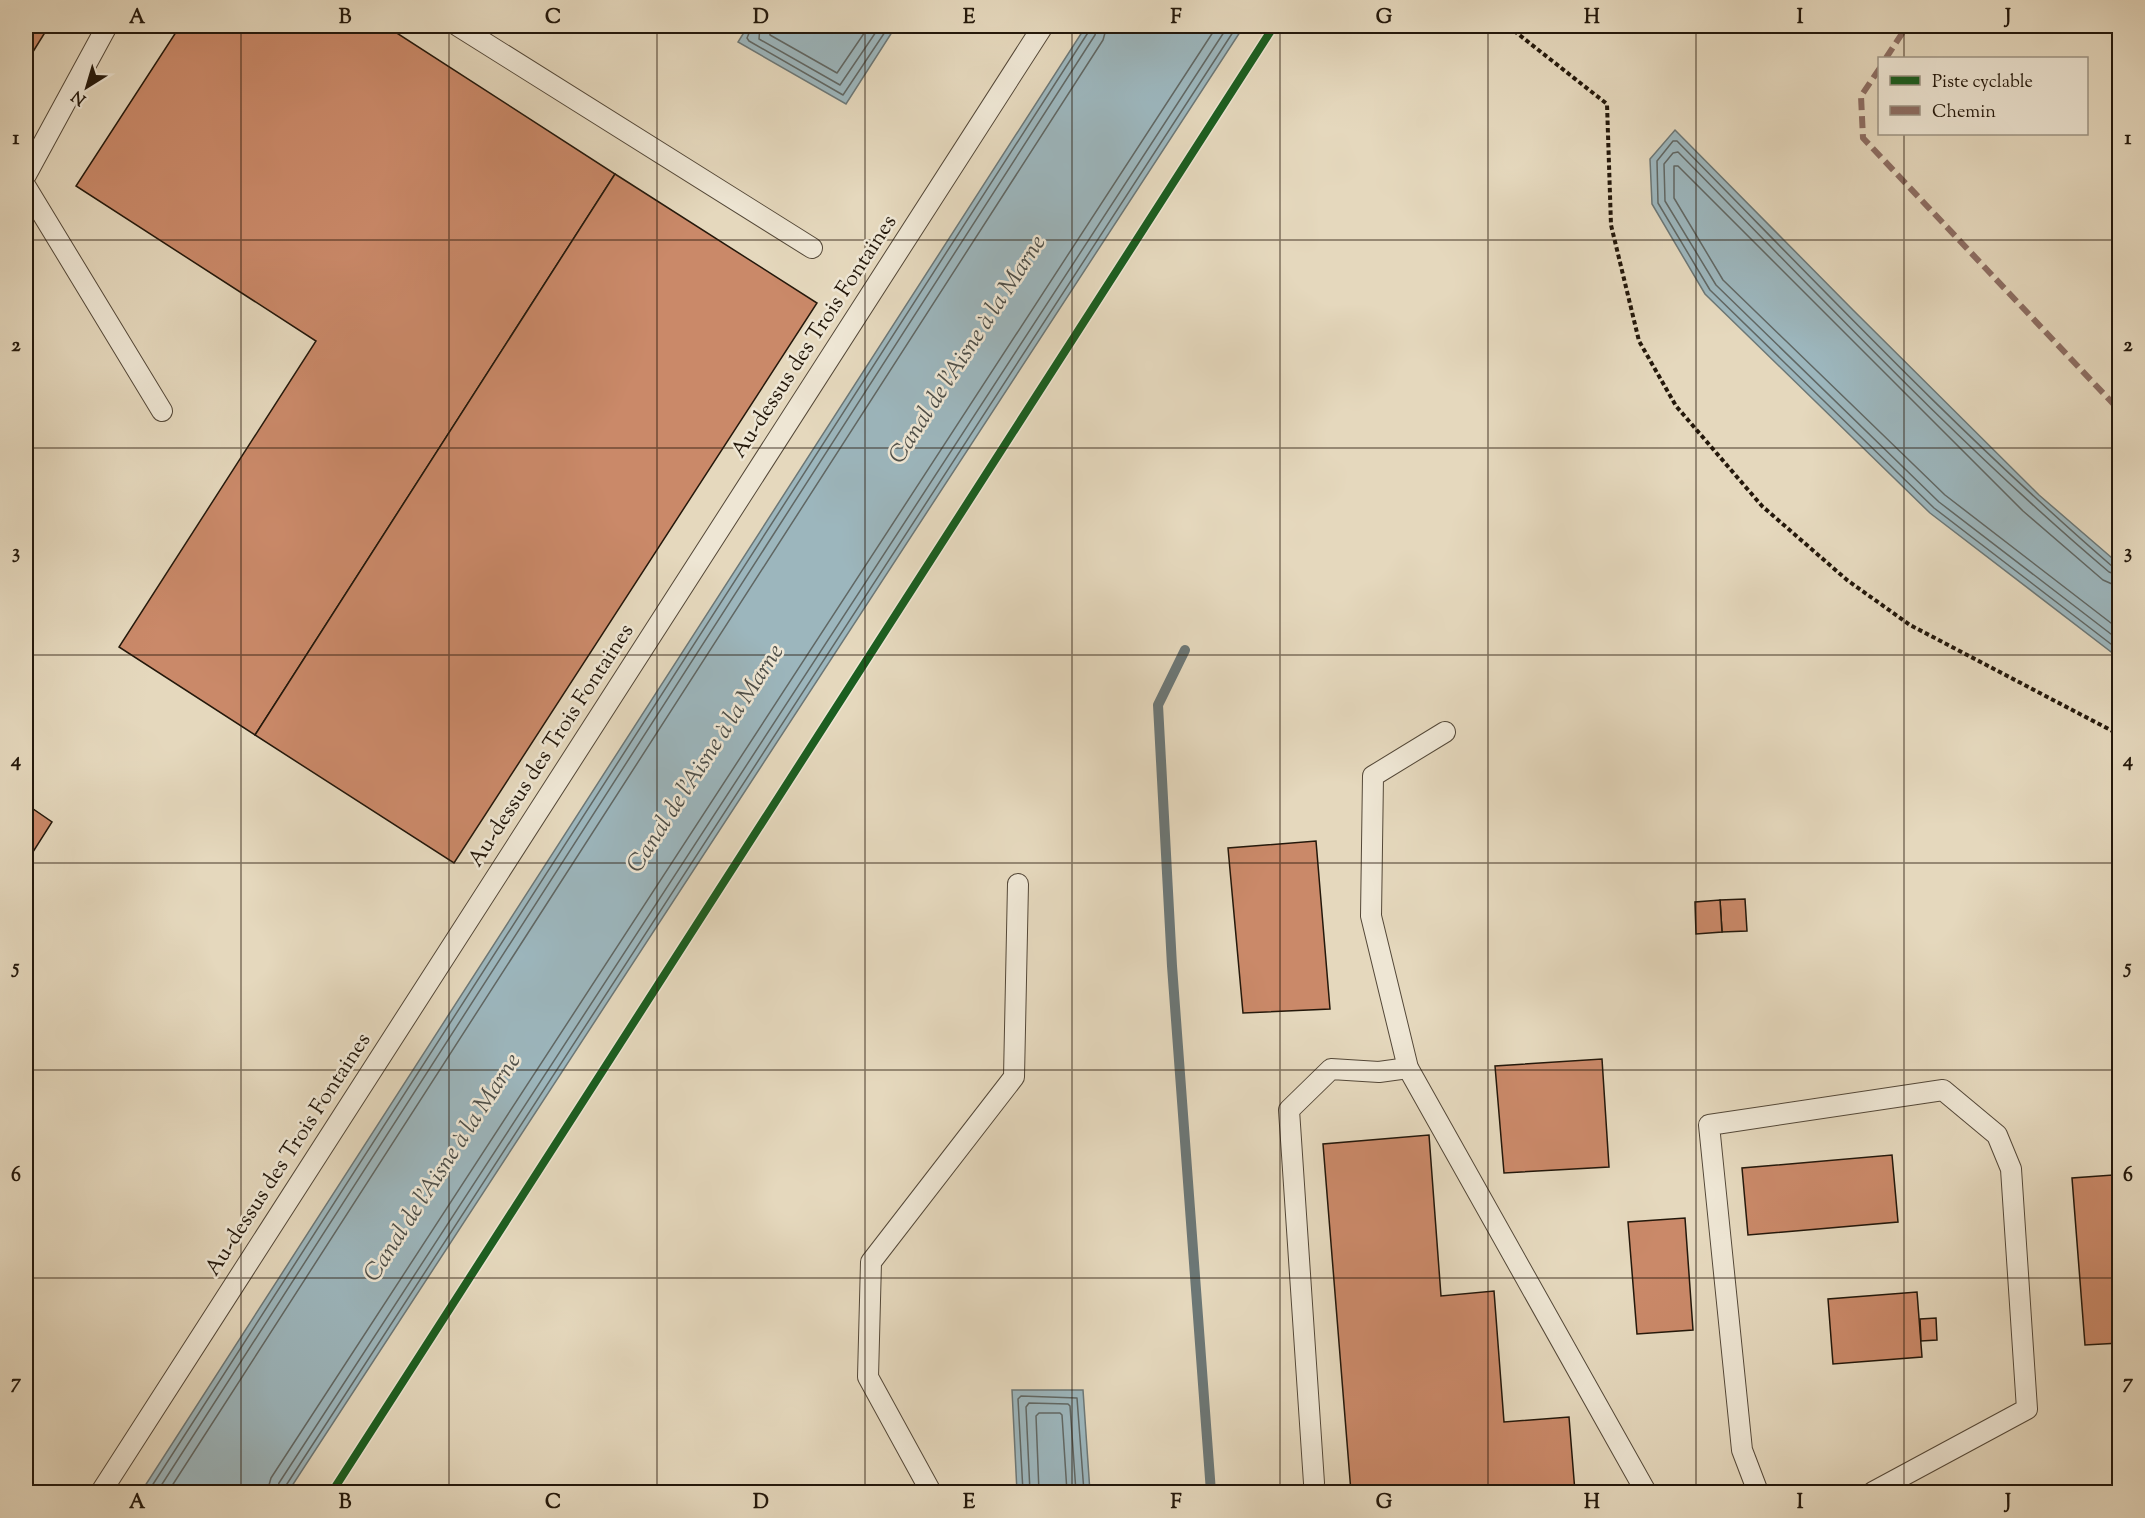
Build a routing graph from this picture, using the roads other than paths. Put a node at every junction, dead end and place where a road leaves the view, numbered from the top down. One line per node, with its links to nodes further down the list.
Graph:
1 (107, 26): 4 (lane)
2 (458, 26): 6 (lane)
3 (1044, 26): 12 (lane, Au-dessus des Trois Fontaines)
4 (26, 175)
5 (26, 187): 7 (lane)
6 (812, 248)
7 (162, 411)
8 (1445, 732): 10 (lane)
9 (1018, 884): 13 (lane)
10 (1408, 1068): 11 (lane); 14 (lane)
11 (1314, 1483)
12 (100, 1492)
13 (931, 1492)
14 (1646, 1492)
15 (1758, 1492): 16 (lane)
16 (1873, 1492)

